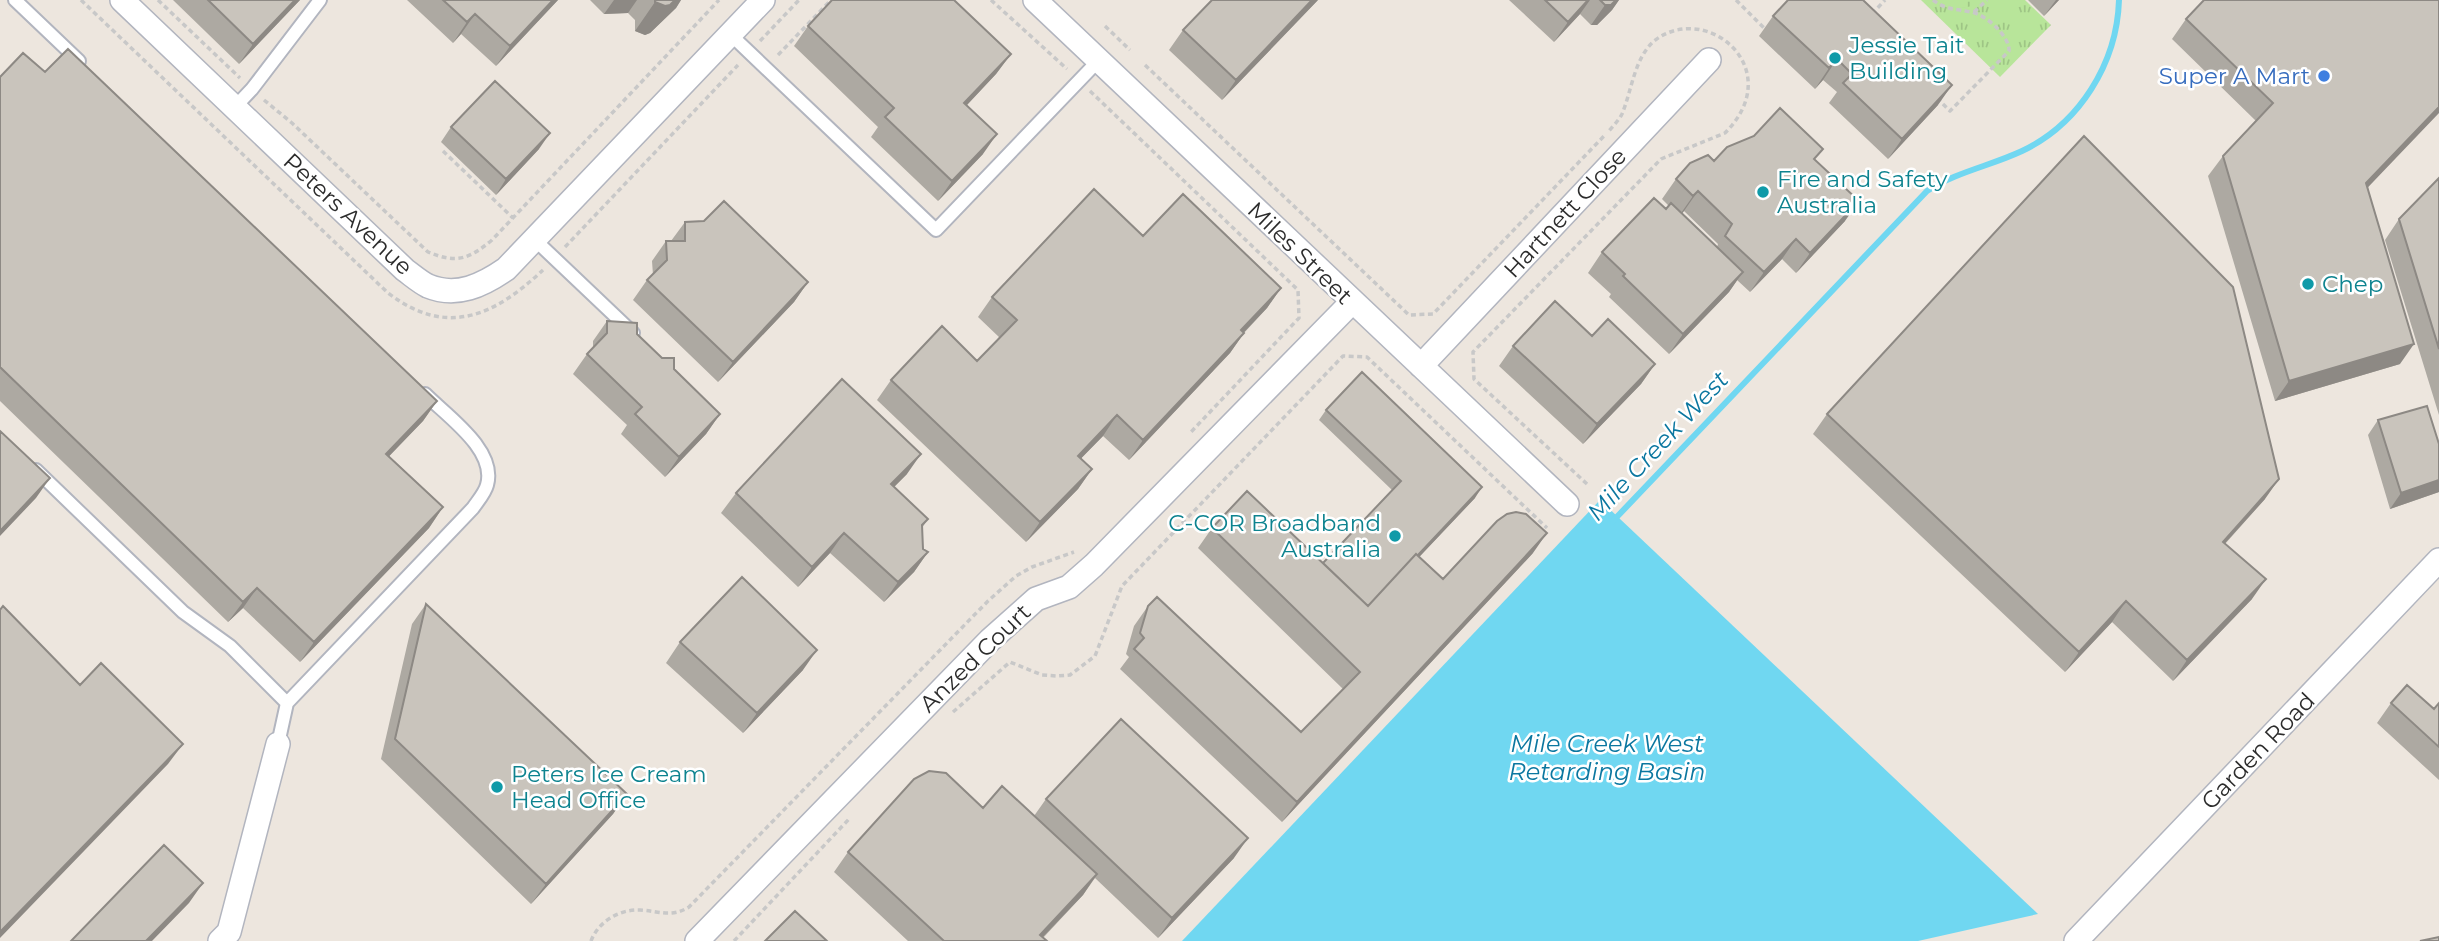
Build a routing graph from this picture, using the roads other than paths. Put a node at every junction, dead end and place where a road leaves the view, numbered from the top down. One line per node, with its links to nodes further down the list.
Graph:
1 (15, 0): 9 (lane)
2 (121, 0): 10 (street, Peters Avenue)
3 (320, 0): 10 (lane)
4 (763, 0): 6 (street, Peters Avenue)
5 (1035, 0): 8 (street, Miles Street)
6 (730, 34): 8 (lane); 11 (street, Peters Avenue)
7 (1709, 60): 14 (street, Hartnett Close)
8 (1098, 61): 12 (street, Miles Street)
9 (85, 68)
10 (234, 108): 11 (street, Peters Avenue)
11 (534, 239): 13 (lane)
12 (1352, 302): 14 (street, Miles Street); 22 (street, Anzed Court)
13 (642, 342)
14 (1421, 366): 17 (street, Miles Street)
15 (416, 386): 19 (lane)
16 (29, 464): 19 (lane)
17 (1567, 504)
18 (2439, 560): 23 (street, Garden Road)
19 (286, 703): 20 (lane)
20 (278, 744): 21 (street)
21 (220, 941)
22 (696, 941)
23 (2076, 941)

